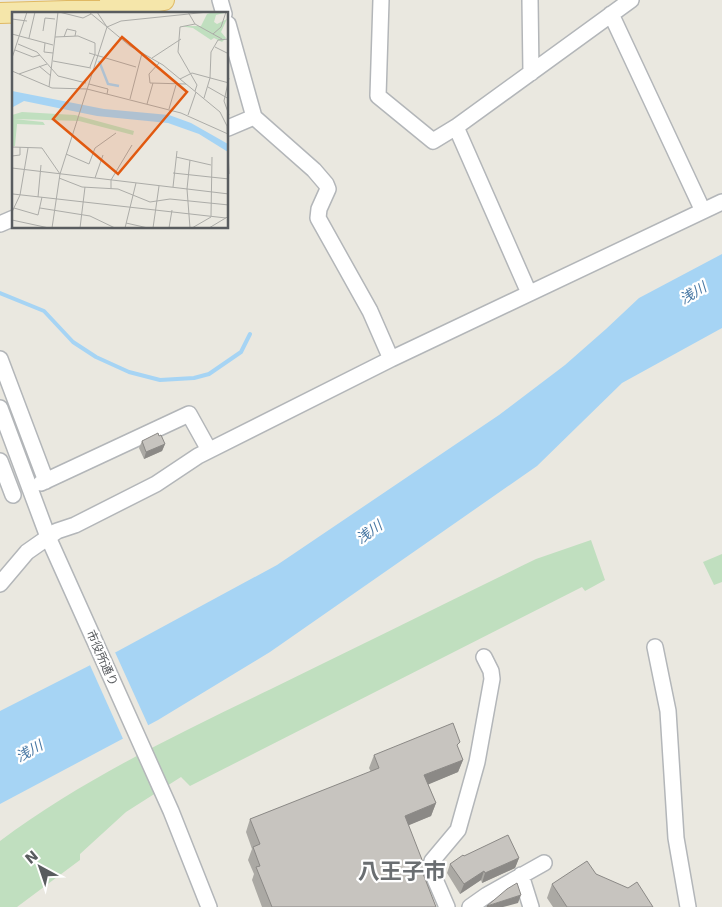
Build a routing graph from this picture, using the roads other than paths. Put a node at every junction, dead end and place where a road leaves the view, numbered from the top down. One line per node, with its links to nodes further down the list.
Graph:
1 (164, 0): 5 (main road)
2 (381, 0): 11 (street)
3 (530, 0): 8 (street)
4 (631, 0): 6 (street)
5 (34, 12)
6 (611, 14): 8 (street); 13 (street)
7 (229, 28): 9 (street)
8 (531, 73): 11 (street)
9 (254, 117): 10 (street); 18 (street)
10 (229, 128)
11 (456, 128): 16 (street)
12 (722, 202): 13 (street)
13 (704, 211): 16 (street)
14 (12, 219): 15 (street)
15 (0, 224)
16 (529, 293): 18 (street)
17 (0, 359): 20 (street)
18 (391, 359): 20 (street)
19 (0, 408): 23 (street, 市役所通り)
20 (209, 450): 23 (street)
21 (0, 460): 22 (street)
22 (10, 497)
23 (49, 540): 24 (street); 29 (street, 市役所通り)
24 (0, 584)
25 (655, 647): 33 (street)
26 (484, 657): 30 (street)
27 (544, 863): 28 (street)
28 (521, 876): 31 (street); 32 (street)
29 (209, 907)
30 (447, 907)
31 (470, 907)
32 (531, 907)
33 (688, 907)

